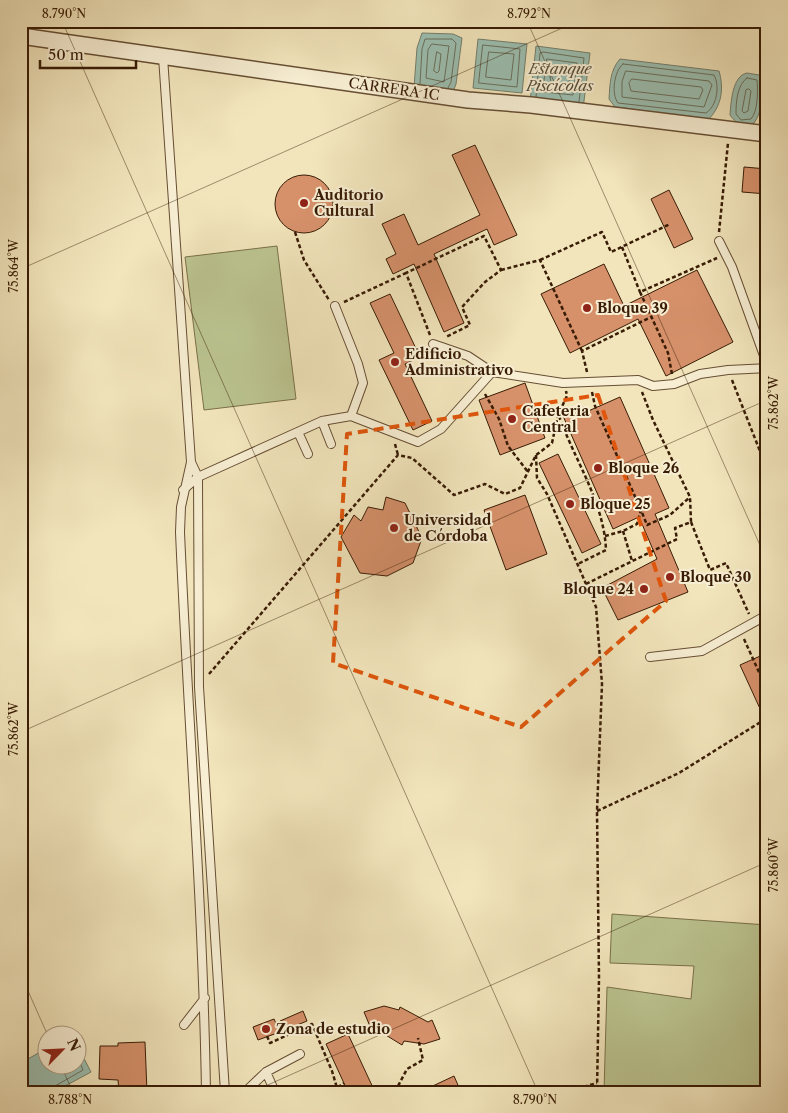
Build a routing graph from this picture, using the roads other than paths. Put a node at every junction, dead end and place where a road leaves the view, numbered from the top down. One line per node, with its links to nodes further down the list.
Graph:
1 (21, 36): 2 (street, CARRERA 1C)
2 (163, 57): 3 (street, CARRERA 1C); 15 (lane)
3 (767, 134)
4 (719, 241): 6 (lane)
5 (335, 306): 10 (lane)
6 (763, 341): 8 (lane)
7 (433, 344): 9 (lane)
8 (767, 366): 9 (lane)
9 (492, 372): 10 (lane)
10 (351, 416): 11 (lane)
11 (322, 421): 12 (lane); 13 (lane)
12 (298, 432): 14 (lane); 16 (lane)
13 (331, 444)
14 (308, 454)
15 (191, 462): 16 (lane); 17 (lane)
16 (198, 477): 17 (lane); 20 (lane)
17 (183, 490): 21 (lane)
18 (767, 615): 19 (lane)
19 (650, 657)
20 (208, 835): 21 (lane); 22 (lane)
21 (196, 837): 23 (lane)
22 (218, 984): 23 (lane); 29 (lane)
23 (204, 986): 24 (lane)
24 (204, 998): 25 (lane); 28 (lane)
25 (184, 1025)
26 (300, 1054): 27 (lane)
27 (266, 1072): 30 (lane); 31 (lane)
28 (206, 1092)
29 (225, 1092)
30 (245, 1092)
31 (275, 1092)

